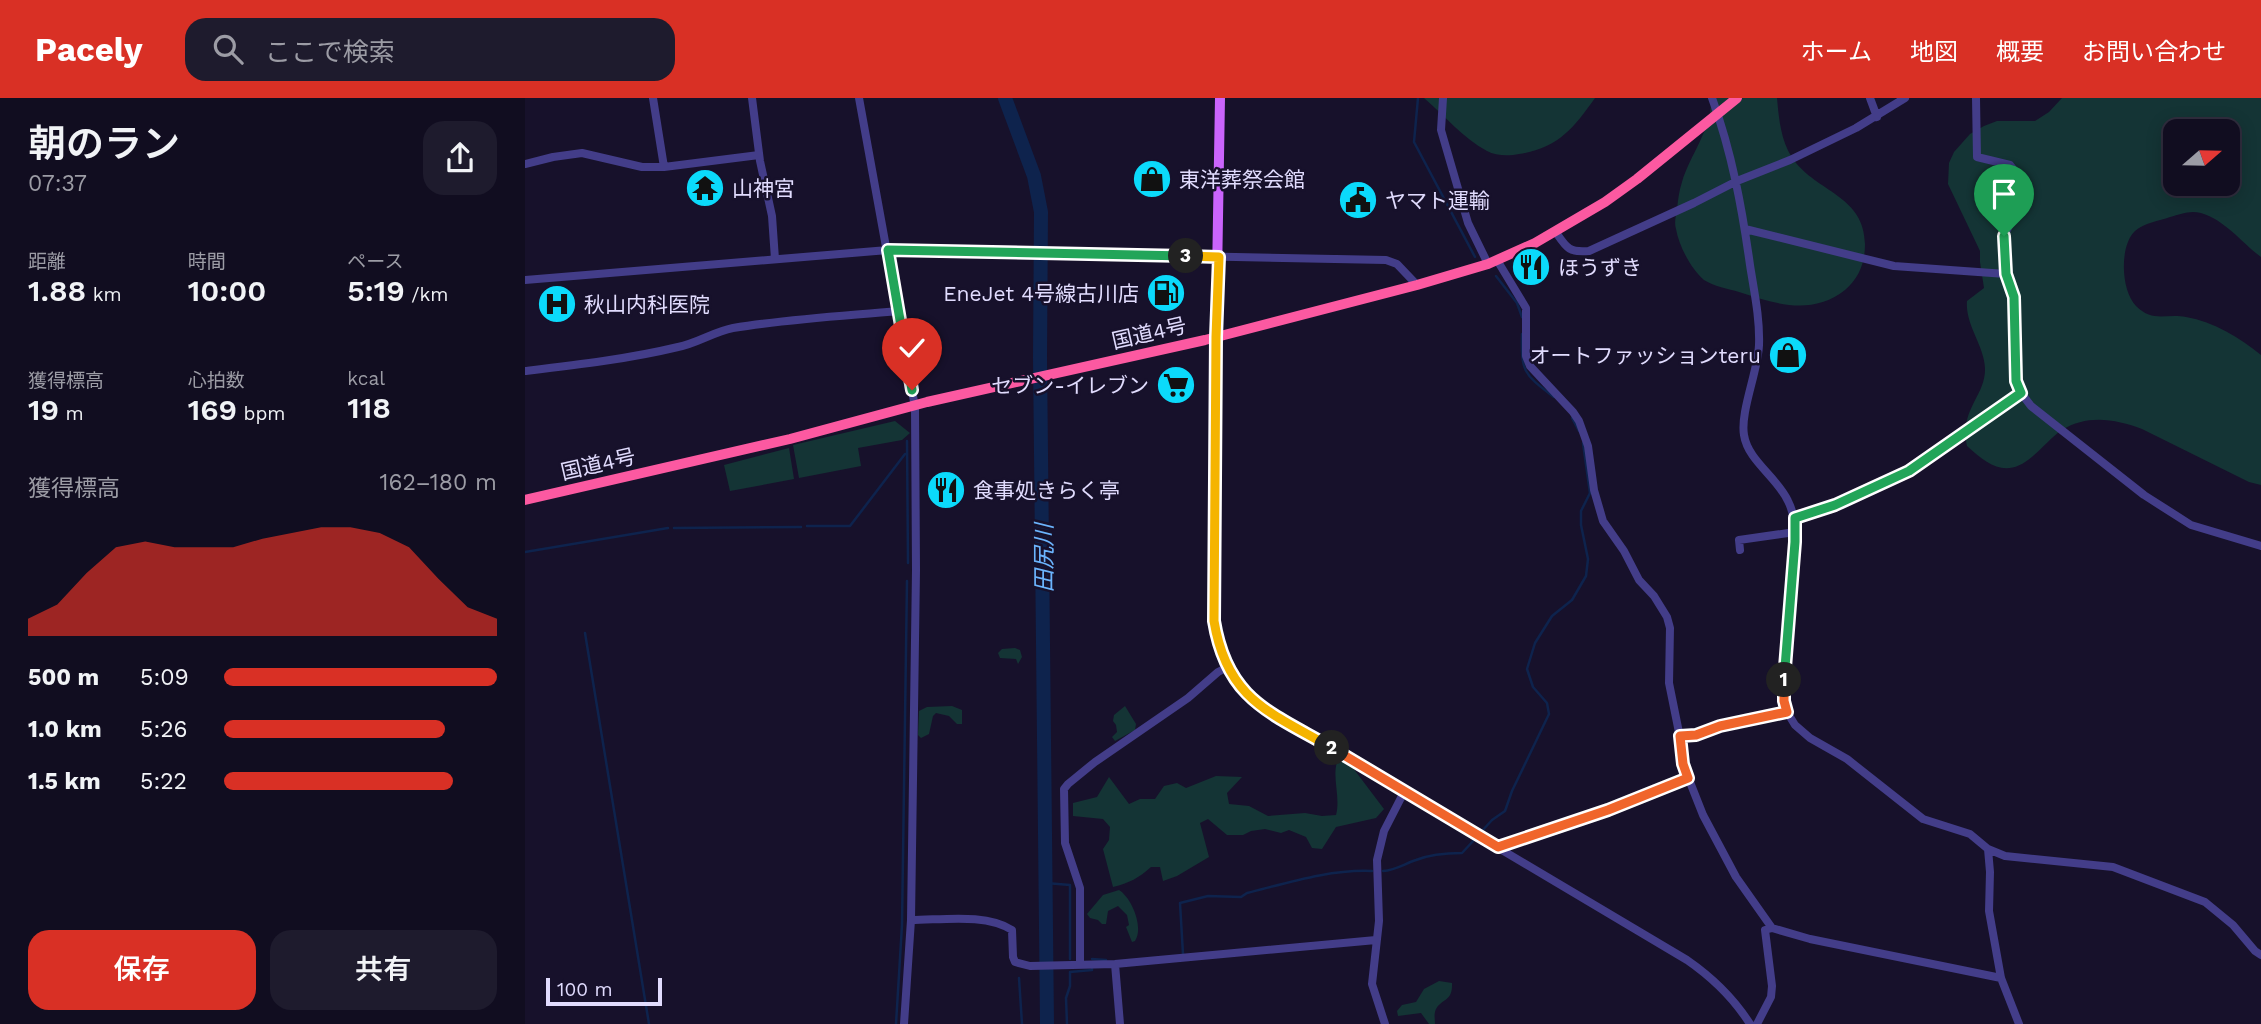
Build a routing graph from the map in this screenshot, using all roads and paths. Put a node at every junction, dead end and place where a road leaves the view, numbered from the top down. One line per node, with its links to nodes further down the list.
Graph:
1 (653, 98): 15 (street)
2 (752, 98): 13 (street)
3 (859, 98): 19 (street)
4 (1220, 98): 20 (main road)
5 (1443, 98): 22 (street)
6 (1712, 98): 11 (street)
7 (1737, 98): 11 (highway, 国道4号)
8 (1870, 98): 12 (street)
9 (1905, 98): 12 (street)
10 (1976, 98): 23 (street)
11 (1717, 113): 16 (street); 18 (highway, 国道4号)
12 (1877, 117): 16 (street)
13 (759, 155): 15 (street); 21 (street)
14 (525, 164): 15 (street)
15 (664, 167)
16 (1737, 181): 17 (street); 18 (street)
17 (1745, 229): 23 (street); 32 (street)
18 (1556, 231): 22 (highway, 国道4号)
19 (888, 250): 20 (street); 21 (street); 26 (street)
20 (1219, 257): 25 (street); 27 (main road)
21 (775, 258): 24 (street)
22 (1492, 262): 25 (highway, 国道4号); 38 (street)
23 (2006, 274): 29 (street)
24 (525, 280)
25 (1417, 285): 27 (highway, 国道4号)
26 (898, 311): 28 (street); 30 (street)
27 (1216, 337): 30 (highway, 国道4号); 36 (street)
28 (525, 371)
29 (2021, 393): 32 (street); 34 (street)
30 (915, 407): 31 (highway, 国道4号); 43 (street)
31 (525, 500)
32 (1795, 518): 33 (street)
33 (1795, 532): 35 (street); 37 (street)
34 (2261, 546)
35 (1740, 550)
36 (1228, 667): 40 (street); 47 (street)
37 (1787, 712): 38 (street); 42 (street)
38 (1680, 736): 39 (street)
39 (1688, 778): 41 (street); 44 (street)
40 (1404, 792): 41 (street); 45 (street)
41 (1498, 847): 53 (street)
42 (1988, 849): 46 (street); 49 (street)
43 (911, 920): 47 (street); 50 (street)
44 (1772, 928): 49 (street); 54 (street)
45 (1376, 940): 48 (street); 52 (street)
46 (2261, 955)
47 (1080, 964): 48 (street)
48 (1115, 964): 51 (street)
49 (2001, 978): 55 (street)
50 (904, 1024)
51 (1121, 1024)
52 (1385, 1024)
53 (1750, 1024)
54 (1757, 1024)
55 (2019, 1024)

